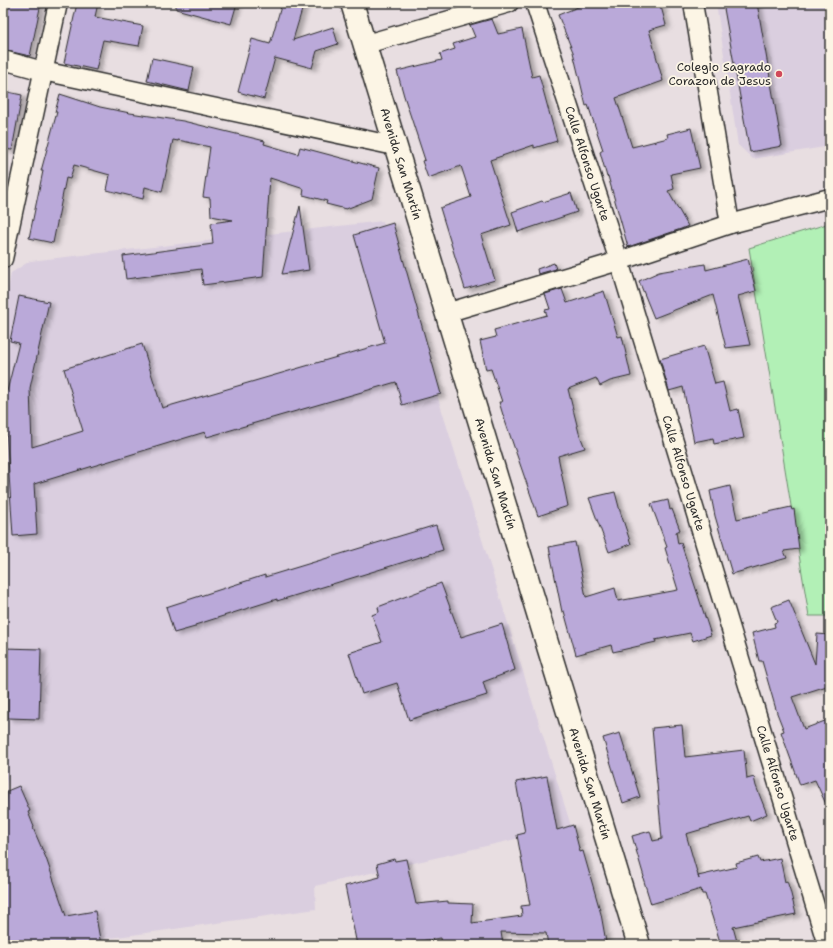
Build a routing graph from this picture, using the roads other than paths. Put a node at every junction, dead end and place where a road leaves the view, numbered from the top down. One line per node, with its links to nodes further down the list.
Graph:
1 (58, 3): 8 (street)
2 (352, 3): 6 (main road, Avenida San Martín)
3 (509, 3): 6 (street)
4 (535, 3): 13 (street, Calle Alfonso Ugarte)
5 (693, 3): 11 (street)
6 (366, 44): 9 (main road, Avenida San Martín)
7 (3, 60): 8 (street)
8 (44, 71): 9 (street); 12 (street)
9 (395, 146): 14 (main road, Avenida San Martín)
10 (830, 198): 11 (street)
11 (730, 224): 13 (street)
12 (3, 259)
13 (619, 261): 14 (street); 16 (street, Calle Alfonso Ugarte)
14 (446, 313): 15 (main road, Avenida San Martín)
15 (639, 945)
16 (827, 945)

